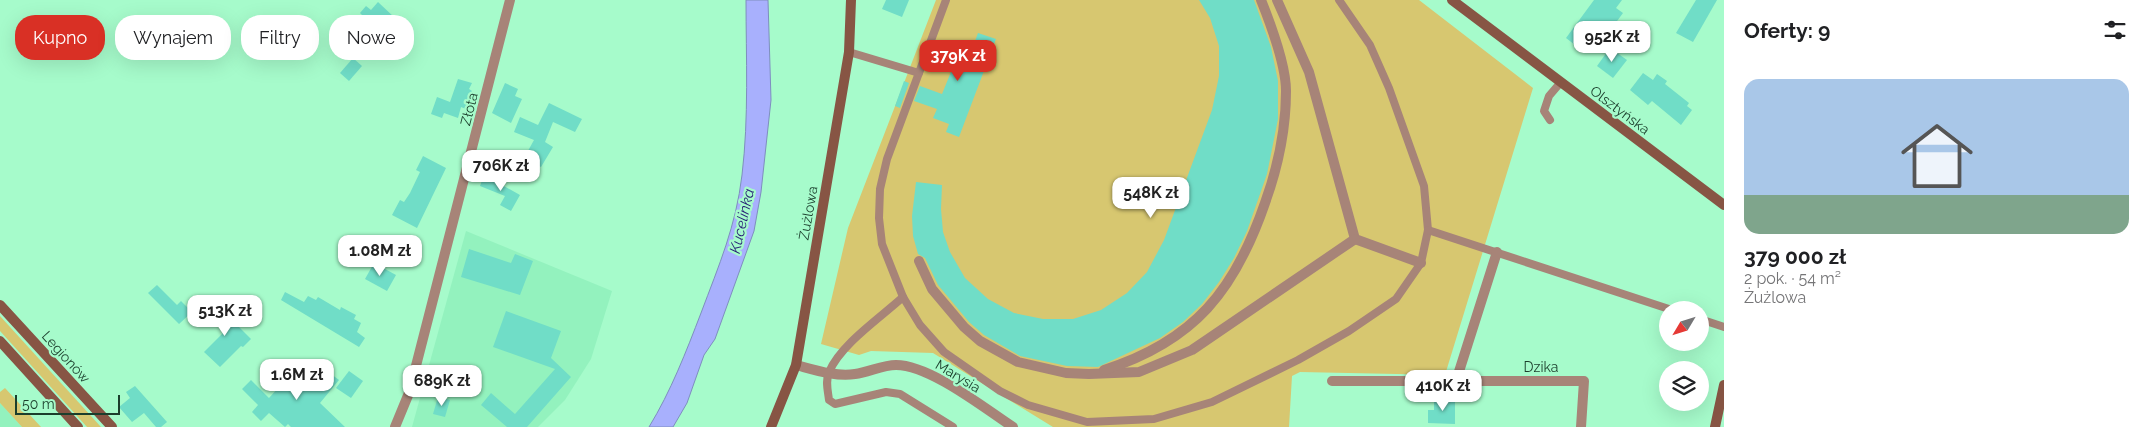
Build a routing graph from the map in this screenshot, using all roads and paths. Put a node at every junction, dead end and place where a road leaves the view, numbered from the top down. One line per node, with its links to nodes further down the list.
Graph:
1 (510, 0): 32 (street, Złota)
2 (851, 0): 8 (street, Żużlowa)
3 (946, 0): 9 (lane)
4 (1261, 0): 26 (street)
5 (1277, 0): 14 (street)
6 (1339, 0): 13 (lane)
7 (1452, 0): 10 (street, Olsztyńska)
8 (849, 52): 9 (lane); 24 (street, Żużlowa)
9 (919, 73): 18 (lane)
10 (1561, 82): 11 (lane); 12 (street, Olsztyńska)
11 (1550, 120)
12 (1724, 205)
13 (1428, 230): 15 (lane); 17 (lane)
14 (1355, 239): 17 (street); 26 (street)
15 (1496, 252): 20 (lane); 28 (street)
16 (919, 261): 26 (street)
17 (1422, 263): 18 (lane)
18 (903, 297): 25 (lane)
19 (0, 305): 31 (street, Legionów)
20 (1659, 306)
21 (1709, 322): 22 (lane)
22 (1724, 327)
23 (0, 342): 30 (street)
24 (796, 365): 25 (street, Marysia); 33 (street, Żużlowa)
25 (828, 373): 34 (lane); 35 (street, Marysia)
26 (1089, 374)
27 (1332, 381): 28 (street, Dzika)
28 (1456, 381): 36 (street, Dzika)
29 (1724, 385): 37 (street)
30 (78, 427)
31 (112, 427)
32 (395, 427)
33 (771, 427)
34 (953, 427)
35 (1013, 427)
36 (1581, 427)
37 (1715, 427)

